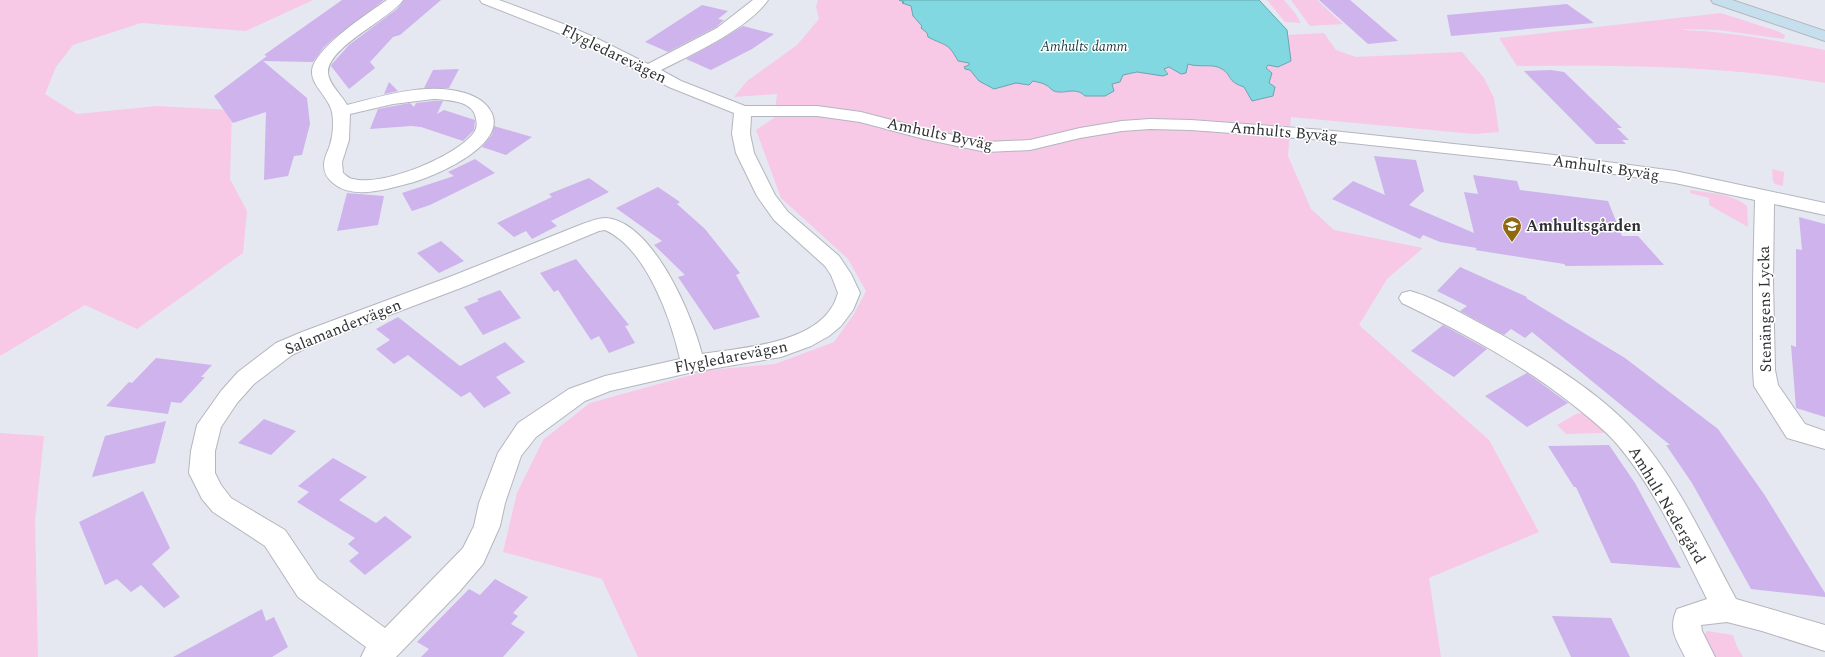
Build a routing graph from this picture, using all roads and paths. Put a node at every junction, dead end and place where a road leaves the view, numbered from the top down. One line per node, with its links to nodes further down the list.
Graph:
1 (396, 0): 8 (street)
2 (487, 0): 6 (street, Flygledarevägen)
3 (761, 0): 6 (street)
4 (1718, 0): 5 (street)
5 (1825, 36)
6 (649, 70): 7 (street, Flygledarevägen)
7 (744, 111): 9 (street, Amhults Byväg); 12 (street, Flygledarevägen)
8 (341, 112): 8 (street)
9 (1765, 195): 10 (street, Amhults Byväg); 13 (street, Stenängens Lycka)
10 (1825, 209)
11 (1410, 298): 14 (street, Amhult Nedergård)
12 (693, 364): 16 (street, Flygledarevägen); 16 (street, Salamandervägen)
13 (1825, 440)
14 (1727, 609): 15 (street); 17 (street)
15 (1825, 638)
16 (382, 651)
17 (1700, 657)

